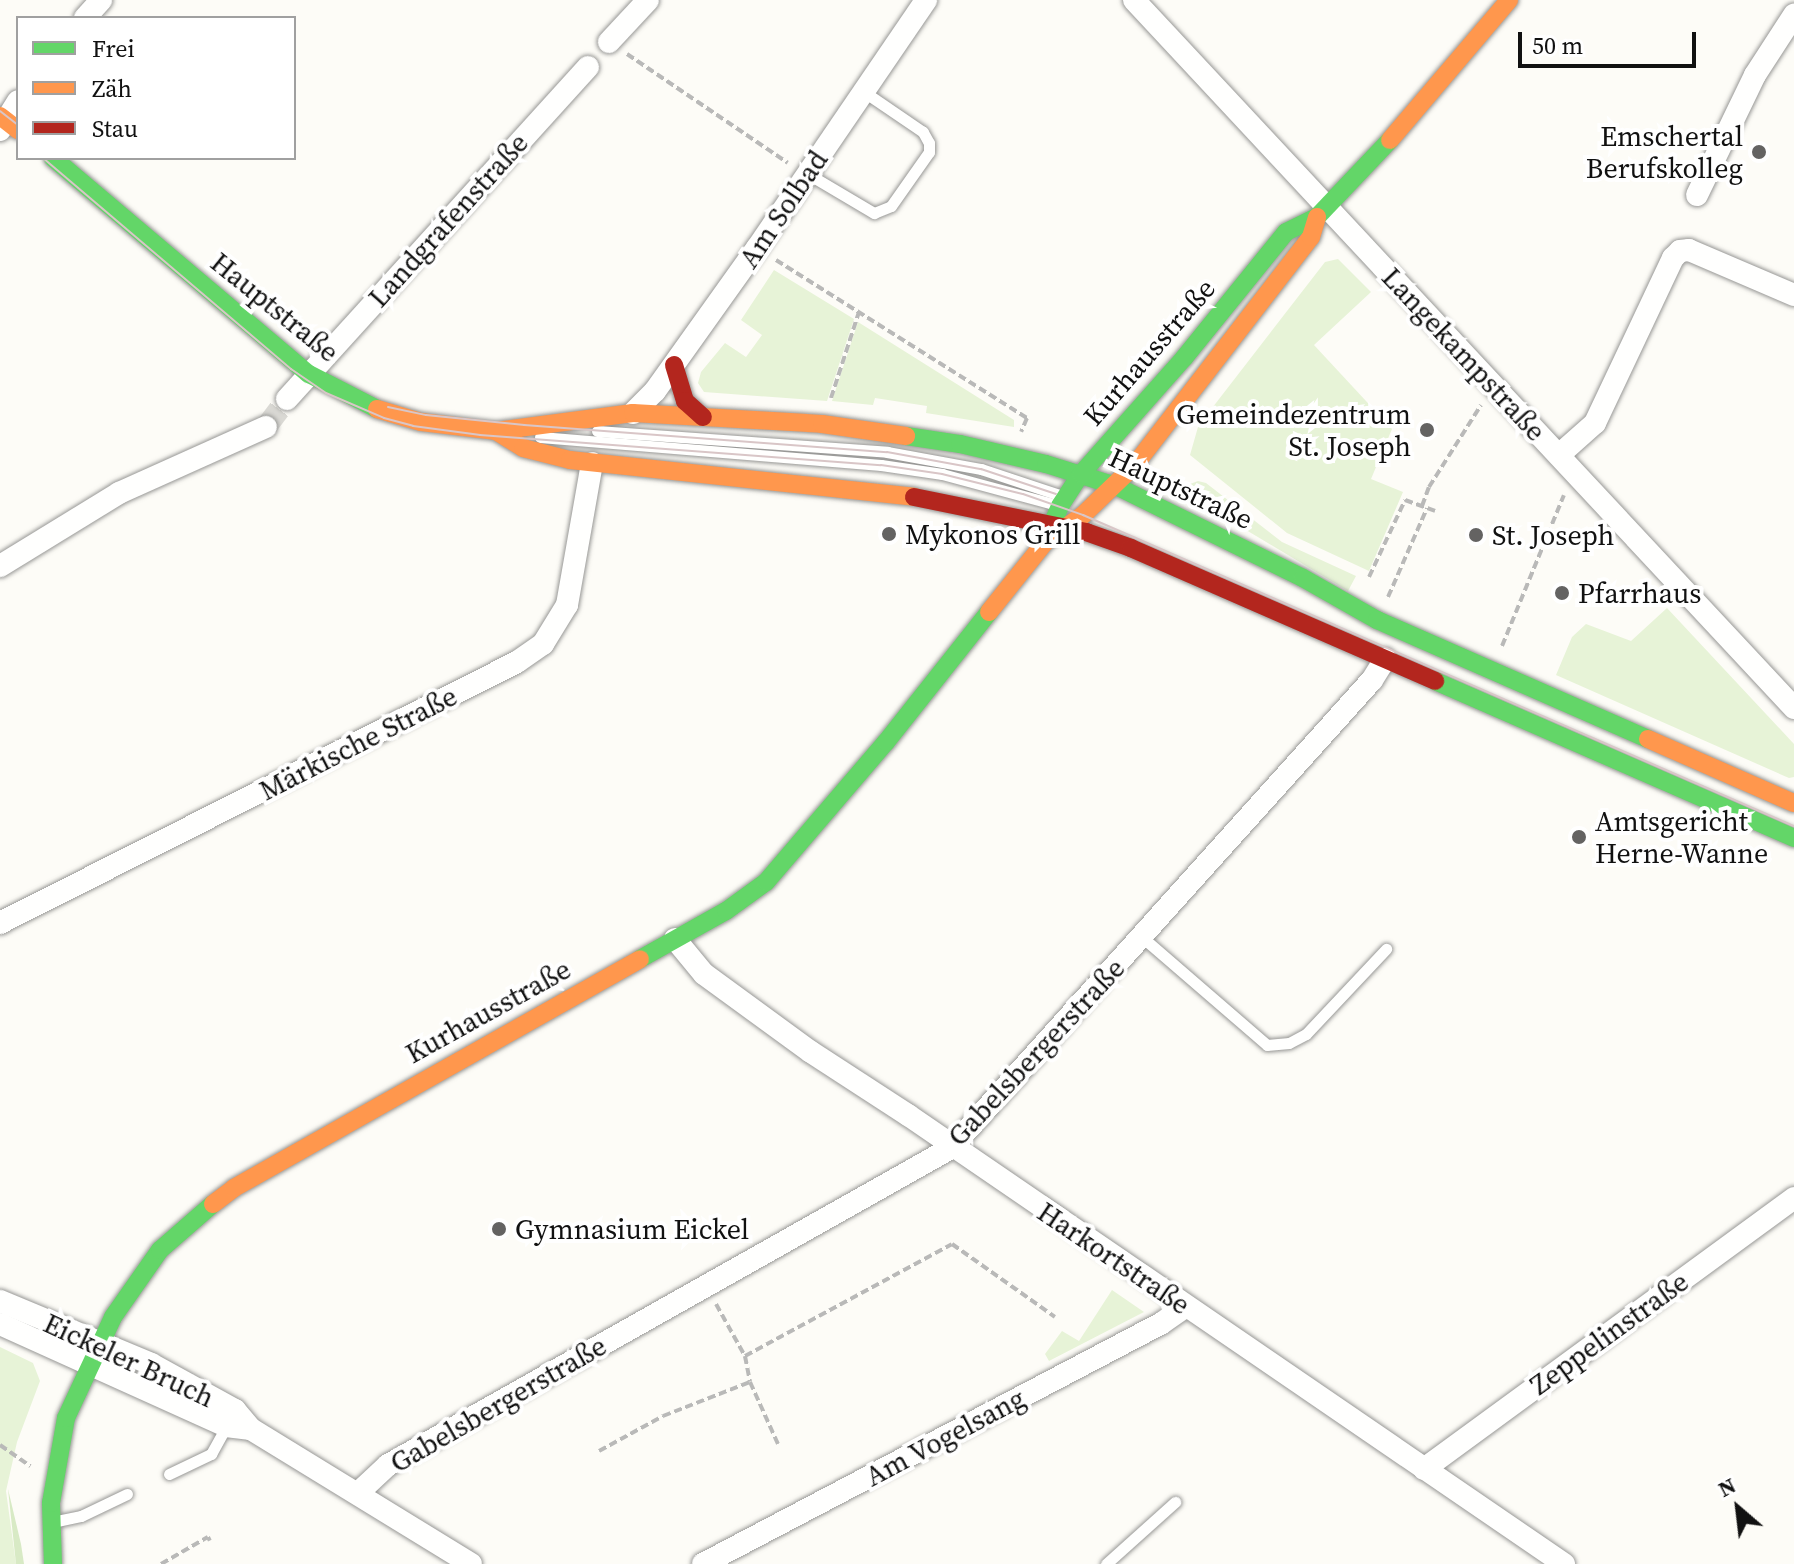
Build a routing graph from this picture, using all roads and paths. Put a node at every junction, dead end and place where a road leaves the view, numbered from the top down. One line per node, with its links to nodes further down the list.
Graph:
1 (101, 0): 7 (street)
2 (648, 0): 8 (street)
3 (926, 0): 10 (street, Am Solbad)
4 (1134, 0): 16 (street, Langekampstraße)
5 (1509, 0): 16 (street, Kurhausstraße)
6 (1794, 15): 15 (street)
7 (87, 16)
8 (609, 42): 14 (path)
9 (588, 67): 21 (street, Landgrafenstraße)
10 (863, 91): 14 (street, Am Solbad); 14 (lane)
11 (16, 105): 12 (street)
12 (6, 124)
13 (55, 160): 21 (street, Hauptstraße)
14 (808, 174): 17 (street, Am Solbad)
15 (1697, 195)
16 (1322, 212): 22 (street, Langekampstraße); 32 (street, Kurhausstraße); 33 (street, Kurhausstraße)
17 (757, 248): 19 (path); 20 (street, Am Solbad)
18 (1794, 295): 31 (street)
19 (859, 312): 26 (path); 29 (path)
20 (674, 365): 24 (street, Am Solbad); 25 (street)
21 (309, 374): 23 (street, Landgrafenstraße); 28 (street, Hauptstraße)
22 (1499, 389): 31 (street, Langekampstraße); 35 (path)
23 (287, 399)
24 (633, 413): 25 (street, Hauptstraße); 28 (street, Hauptstraße)
25 (703, 417): 26 (street, Hauptstraße)
26 (822, 424): 32 (street, Hauptstraße)
27 (266, 427): 39 (street)
28 (496, 431): 30 (street, Hauptstraße); 34 (lane)
29 (1020, 436)
30 (592, 463): 38 (street, Hauptstraße); 47 (street, Märkische Straße)
31 (1566, 463): 42 (path); 44 (street, Langekampstraße)
32 (1081, 474): 33 (street, Hauptstraße); 34 (street, Kurhausstraße)
33 (1116, 486): 36 (street, Kurhausstraße); 45 (street, Hauptstraße)
34 (1063, 502): 36 (lane); 38 (street, Kurhausstraße)
35 (1424, 507): 37 (path); 40 (path); 41 (path)
36 (1087, 511): 38 (street, Kurhausstraße)
37 (1435, 511)
38 (1059, 525): 43 (street, Hauptstraße); 49 (street, Kurhausstraße)
39 (0, 566)
40 (1369, 577)
41 (1382, 609)
42 (1499, 655)
43 (1385, 659): 46 (street, Hauptstraße); 48 (street, Gabelsbergerstraße)
44 (1794, 708)
45 (1794, 803)
46 (1794, 838)
47 (0, 923)
48 (1142, 937): 50 (lane); 51 (street, Gabelsbergerstraße)
49 (675, 939): 51 (street, Harkortstraße); 58 (street, Kurhausstraße)
50 (1386, 949)
51 (951, 1148): 53 (street, Gabelsbergerstraße); 55 (street, Harkortstraße)
52 (1794, 1198): 66 (street, Zeppelinstraße)
53 (706, 1286): 59 (path); 69 (street, Gabelsbergerstraße)
54 (0, 1301): 58 (street, Eickeler Bruch)
55 (1185, 1307): 66 (street, Harkortstraße); 77 (street, Am Vogelsang)
56 (1055, 1317): 59 (path)
57 (0, 1324): 60 (street, Eickeler Bruch)
58 (100, 1340): 60 (street, Kurhausstraße); 62 (street, Eickeler Bruch)
59 (745, 1356): 61 (path)
60 (88, 1367): 62 (street, Eickeler Bruch); 68 (street, Kurhausstraße)
61 (750, 1382): 63 (path); 65 (path)
62 (230, 1418): 67 (lane); 69 (street, Eickeler Bruch)
63 (778, 1444)
64 (0, 1445): 68 (path)
65 (599, 1451)
66 (1424, 1469): 79 (street, Harkortstraße)
67 (169, 1474)
68 (54, 1476): 72 (street, Kurhausstraße)
69 (358, 1493): 76 (street, Eickeler Bruch)
70 (127, 1494): 72 (lane)
71 (1175, 1502): 78 (lane)
72 (51, 1522): 74 (street, Kurhausstraße)
73 (210, 1541): 75 (path)
74 (53, 1564)
75 (161, 1564)
76 (471, 1564)
77 (703, 1564)
78 (1106, 1564)
79 (1564, 1564)

